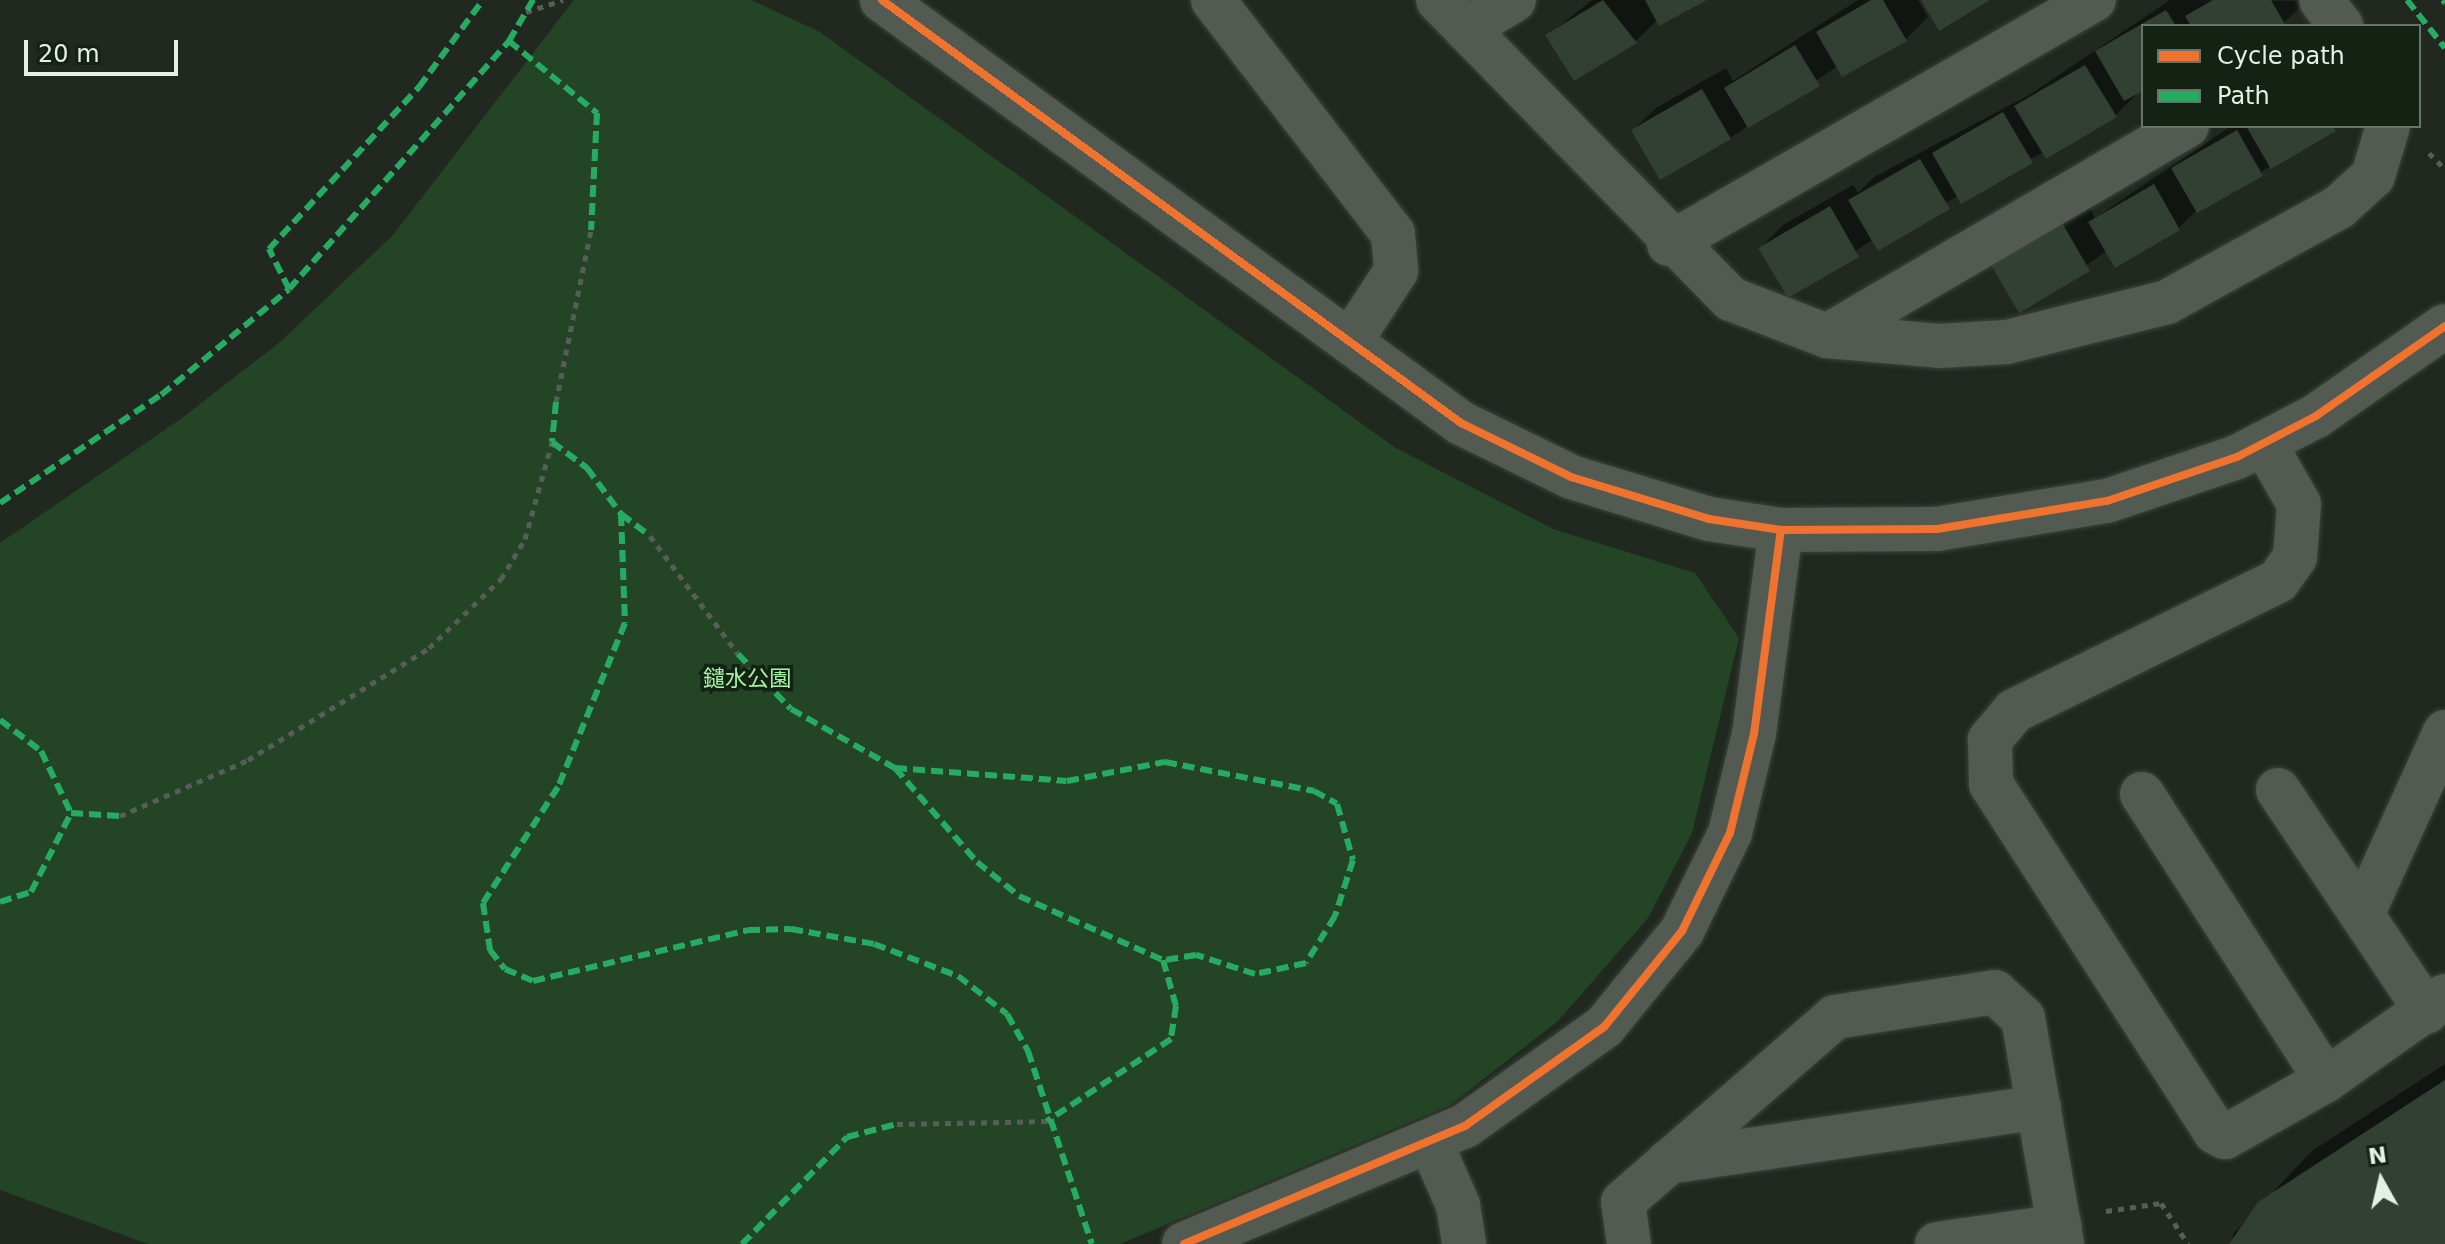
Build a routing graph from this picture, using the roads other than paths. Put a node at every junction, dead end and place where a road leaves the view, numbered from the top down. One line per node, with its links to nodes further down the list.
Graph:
1 (882, 0): 13 (street)
2 (1213, 0): 13 (street)
3 (1514, 0): 6 (street)
4 (2094, 0): 10 (street)
5 (2321, 0): 7 (street)
6 (1452, 14): 10 (street)
7 (2339, 24)
8 (2184, 128): 12 (street)
9 (2387, 128): 12 (street)
10 (1669, 244): 12 (street)
11 (2445, 326): 14 (street)
12 (1827, 336)
13 (1351, 340): 15 (street)
14 (2264, 443): 15 (street); 21 (street)
15 (1781, 530): 23 (street)
16 (2445, 732): 19 (street)
17 (2278, 790): 19 (street)
18 (2142, 794): 21 (street)
19 (2362, 915): 20 (street)
20 (2436, 1004): 21 (street)
21 (2326, 1080)
22 (2039, 1107): 24 (street); 24 (street); 25 (street)
23 (1430, 1141): 26 (street); 27 (street)
24 (1668, 1162): 28 (street)
25 (2070, 1228): 29 (street)
26 (1184, 1244)
27 (1464, 1244)
28 (1629, 1244)
29 (1937, 1244)

